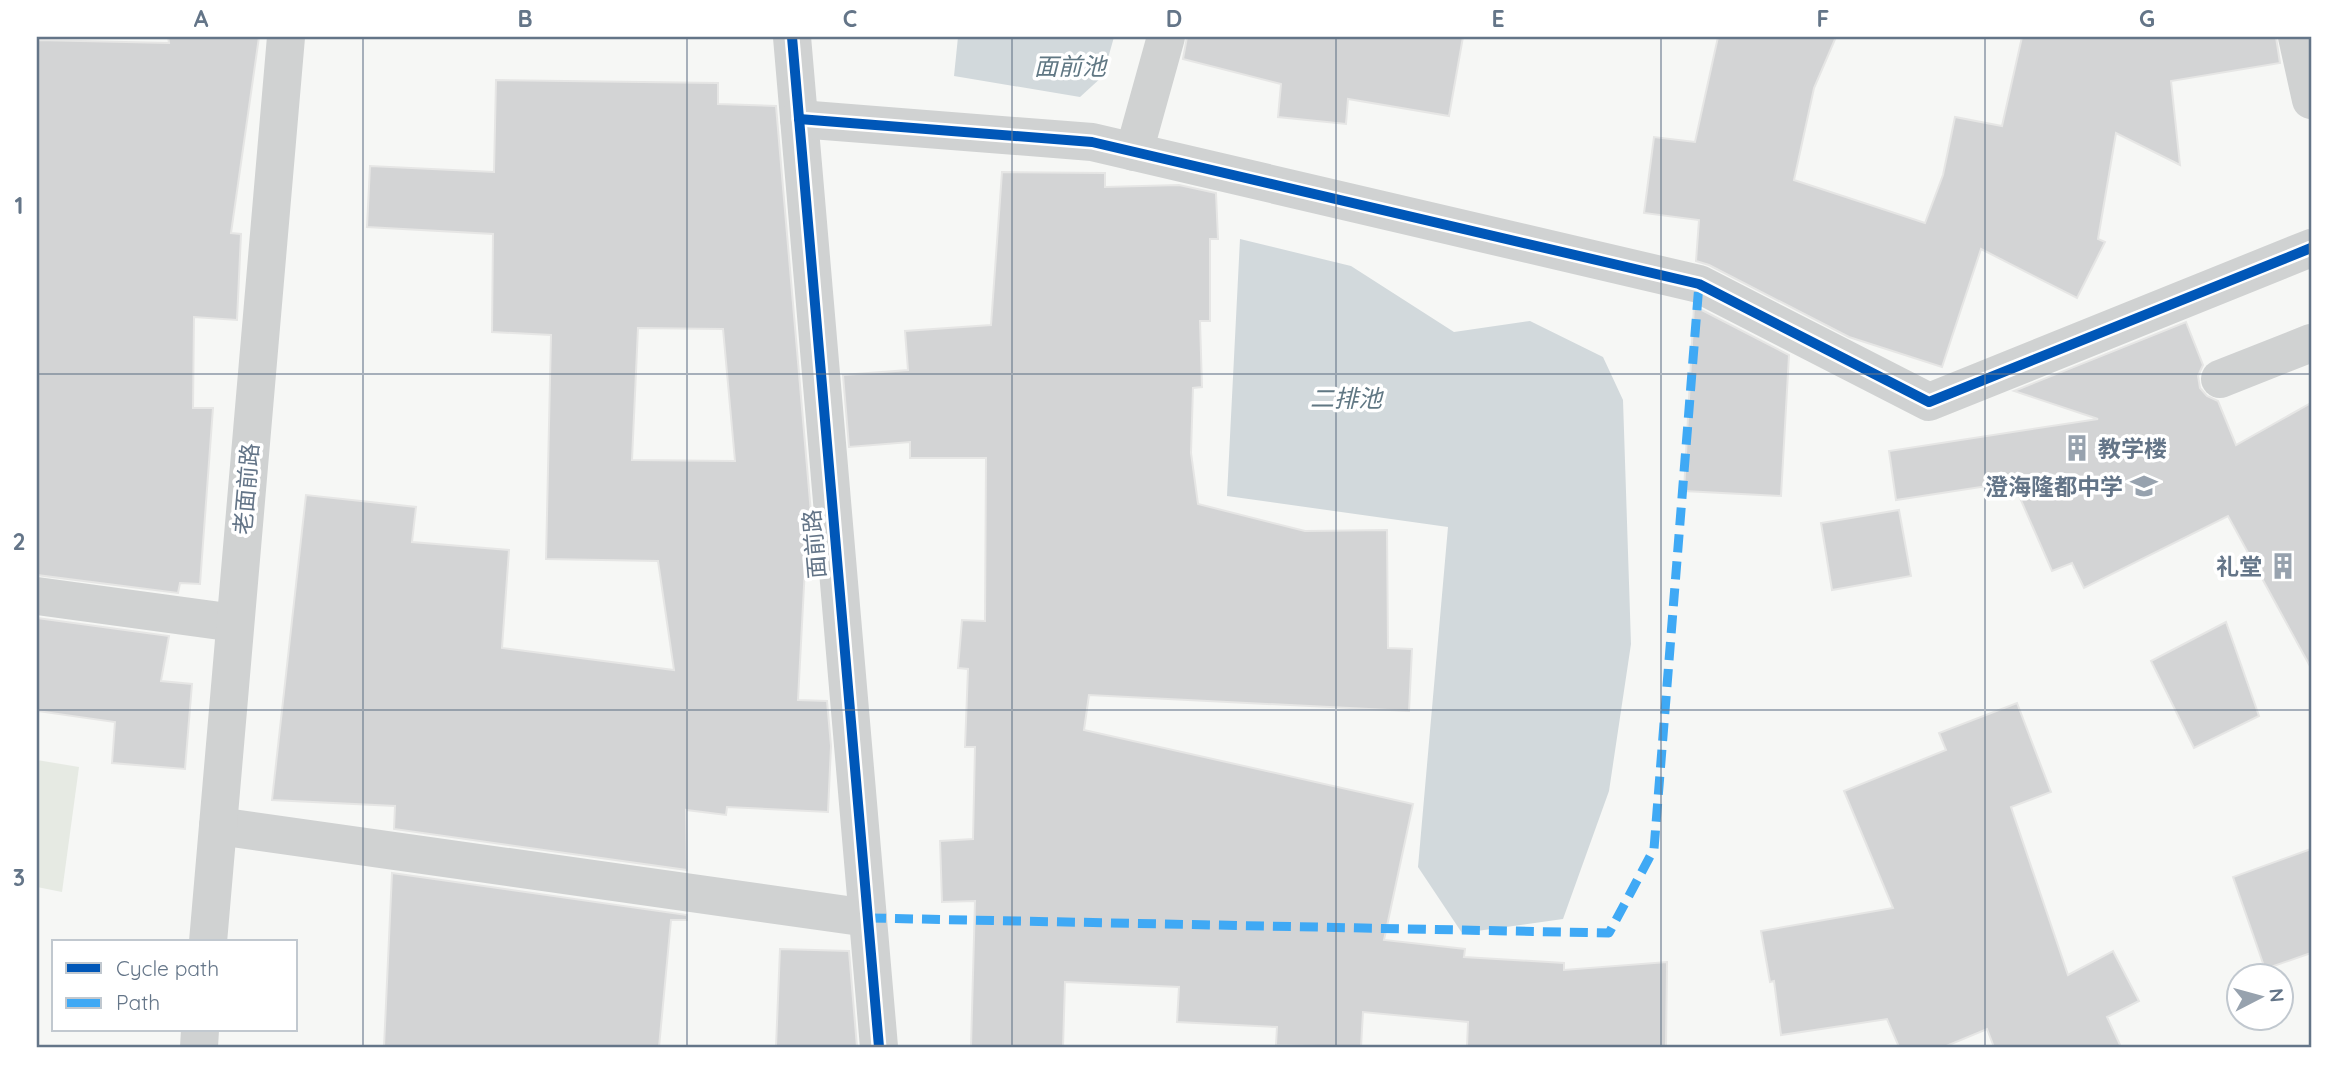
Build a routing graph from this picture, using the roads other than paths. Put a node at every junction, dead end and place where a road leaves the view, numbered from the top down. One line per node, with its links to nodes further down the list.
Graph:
1 (285, 37): 12 (street, 老面前路)
2 (792, 37): 6 (street, 面前路)
3 (1166, 37): 7 (street)
4 (2297, 37): 5 (street)
5 (2311, 100)
6 (799, 119): 7 (street); 14 (street, 面前路)
7 (1134, 152): 8 (street)
8 (2311, 248)
9 (2311, 343): 10 (street)
10 (2220, 379)
11 (37, 596): 12 (street)
12 (235, 623): 13 (street, 老面前路)
13 (218, 826): 14 (street); 15 (street, 老面前路)
14 (868, 918): 16 (street, 面前路)
15 (208, 940)
16 (879, 1047)

